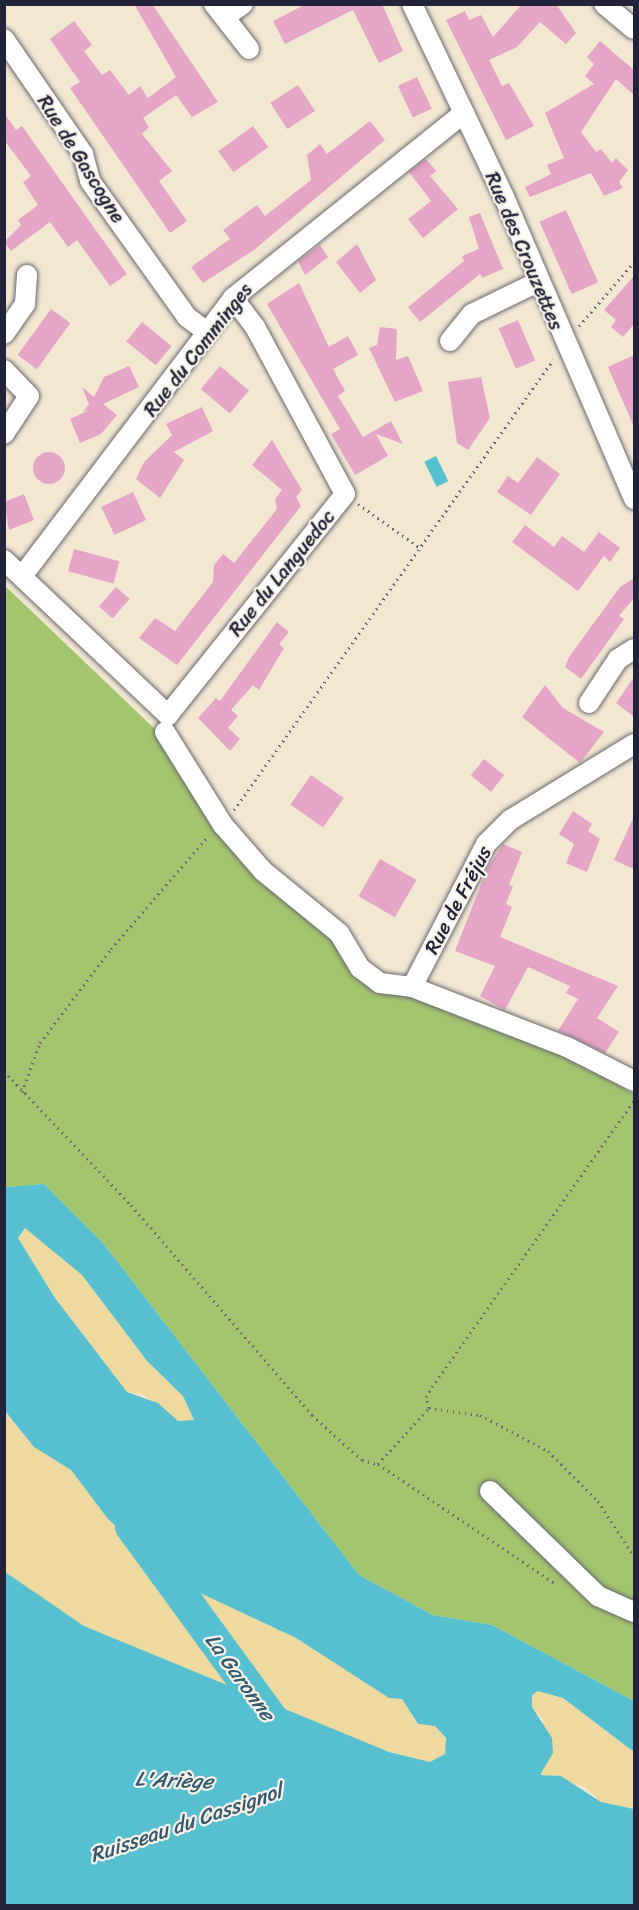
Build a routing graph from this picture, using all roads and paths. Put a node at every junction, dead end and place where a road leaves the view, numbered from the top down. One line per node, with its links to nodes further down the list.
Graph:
1 (243, 4): 4 (street)
2 (412, 4): 8 (street, Rue des Crouzettes)
3 (604, 4): 5 (street)
4 (220, 11): 7 (street)
5 (634, 29)
6 (4, 39): 13 (street, Rue de Gascogne)
7 (249, 49)
8 (464, 113): 11 (street, Rue des Crouzettes); 12 (street, Rue du Comminges)
9 (634, 262): 16 (path)
10 (27, 275): 14 (street)
11 (538, 282): 15 (street); 16 (street, Rue des Crouzettes)
12 (233, 298): 13 (street, Rue du Comminges); 19 (street, Rue du Languedoc)
13 (207, 332): 23 (street, Rue du Comminges)
14 (4, 334)
15 (450, 340)
16 (563, 345): 20 (street, Rue des Crouzettes); 21 (path)
17 (4, 370): 18 (street)
18 (4, 434)
19 (345, 494): 21 (path); 26 (street, Rue du Languedoc)
20 (634, 499)
21 (419, 547): 28 (path)
22 (4, 561): 23 (street)
23 (23, 575): 26 (street)
24 (634, 649): 25 (street)
25 (590, 703)
26 (167, 723): 28 (street)
27 (634, 744): 29 (street, Rue de Fréjus)
28 (223, 825): 29 (street); 32 (path)
29 (412, 987): 31 (street)
30 (4, 1071): 32 (path)
31 (634, 1081)
32 (22, 1092): 35 (path)
33 (634, 1101): 34 (path)
34 (429, 1408): 35 (path); 37 (path)
35 (378, 1464): 38 (path)
36 (490, 1491): 39 (street)
37 (634, 1557)
38 (564, 1590)
39 (634, 1612)

